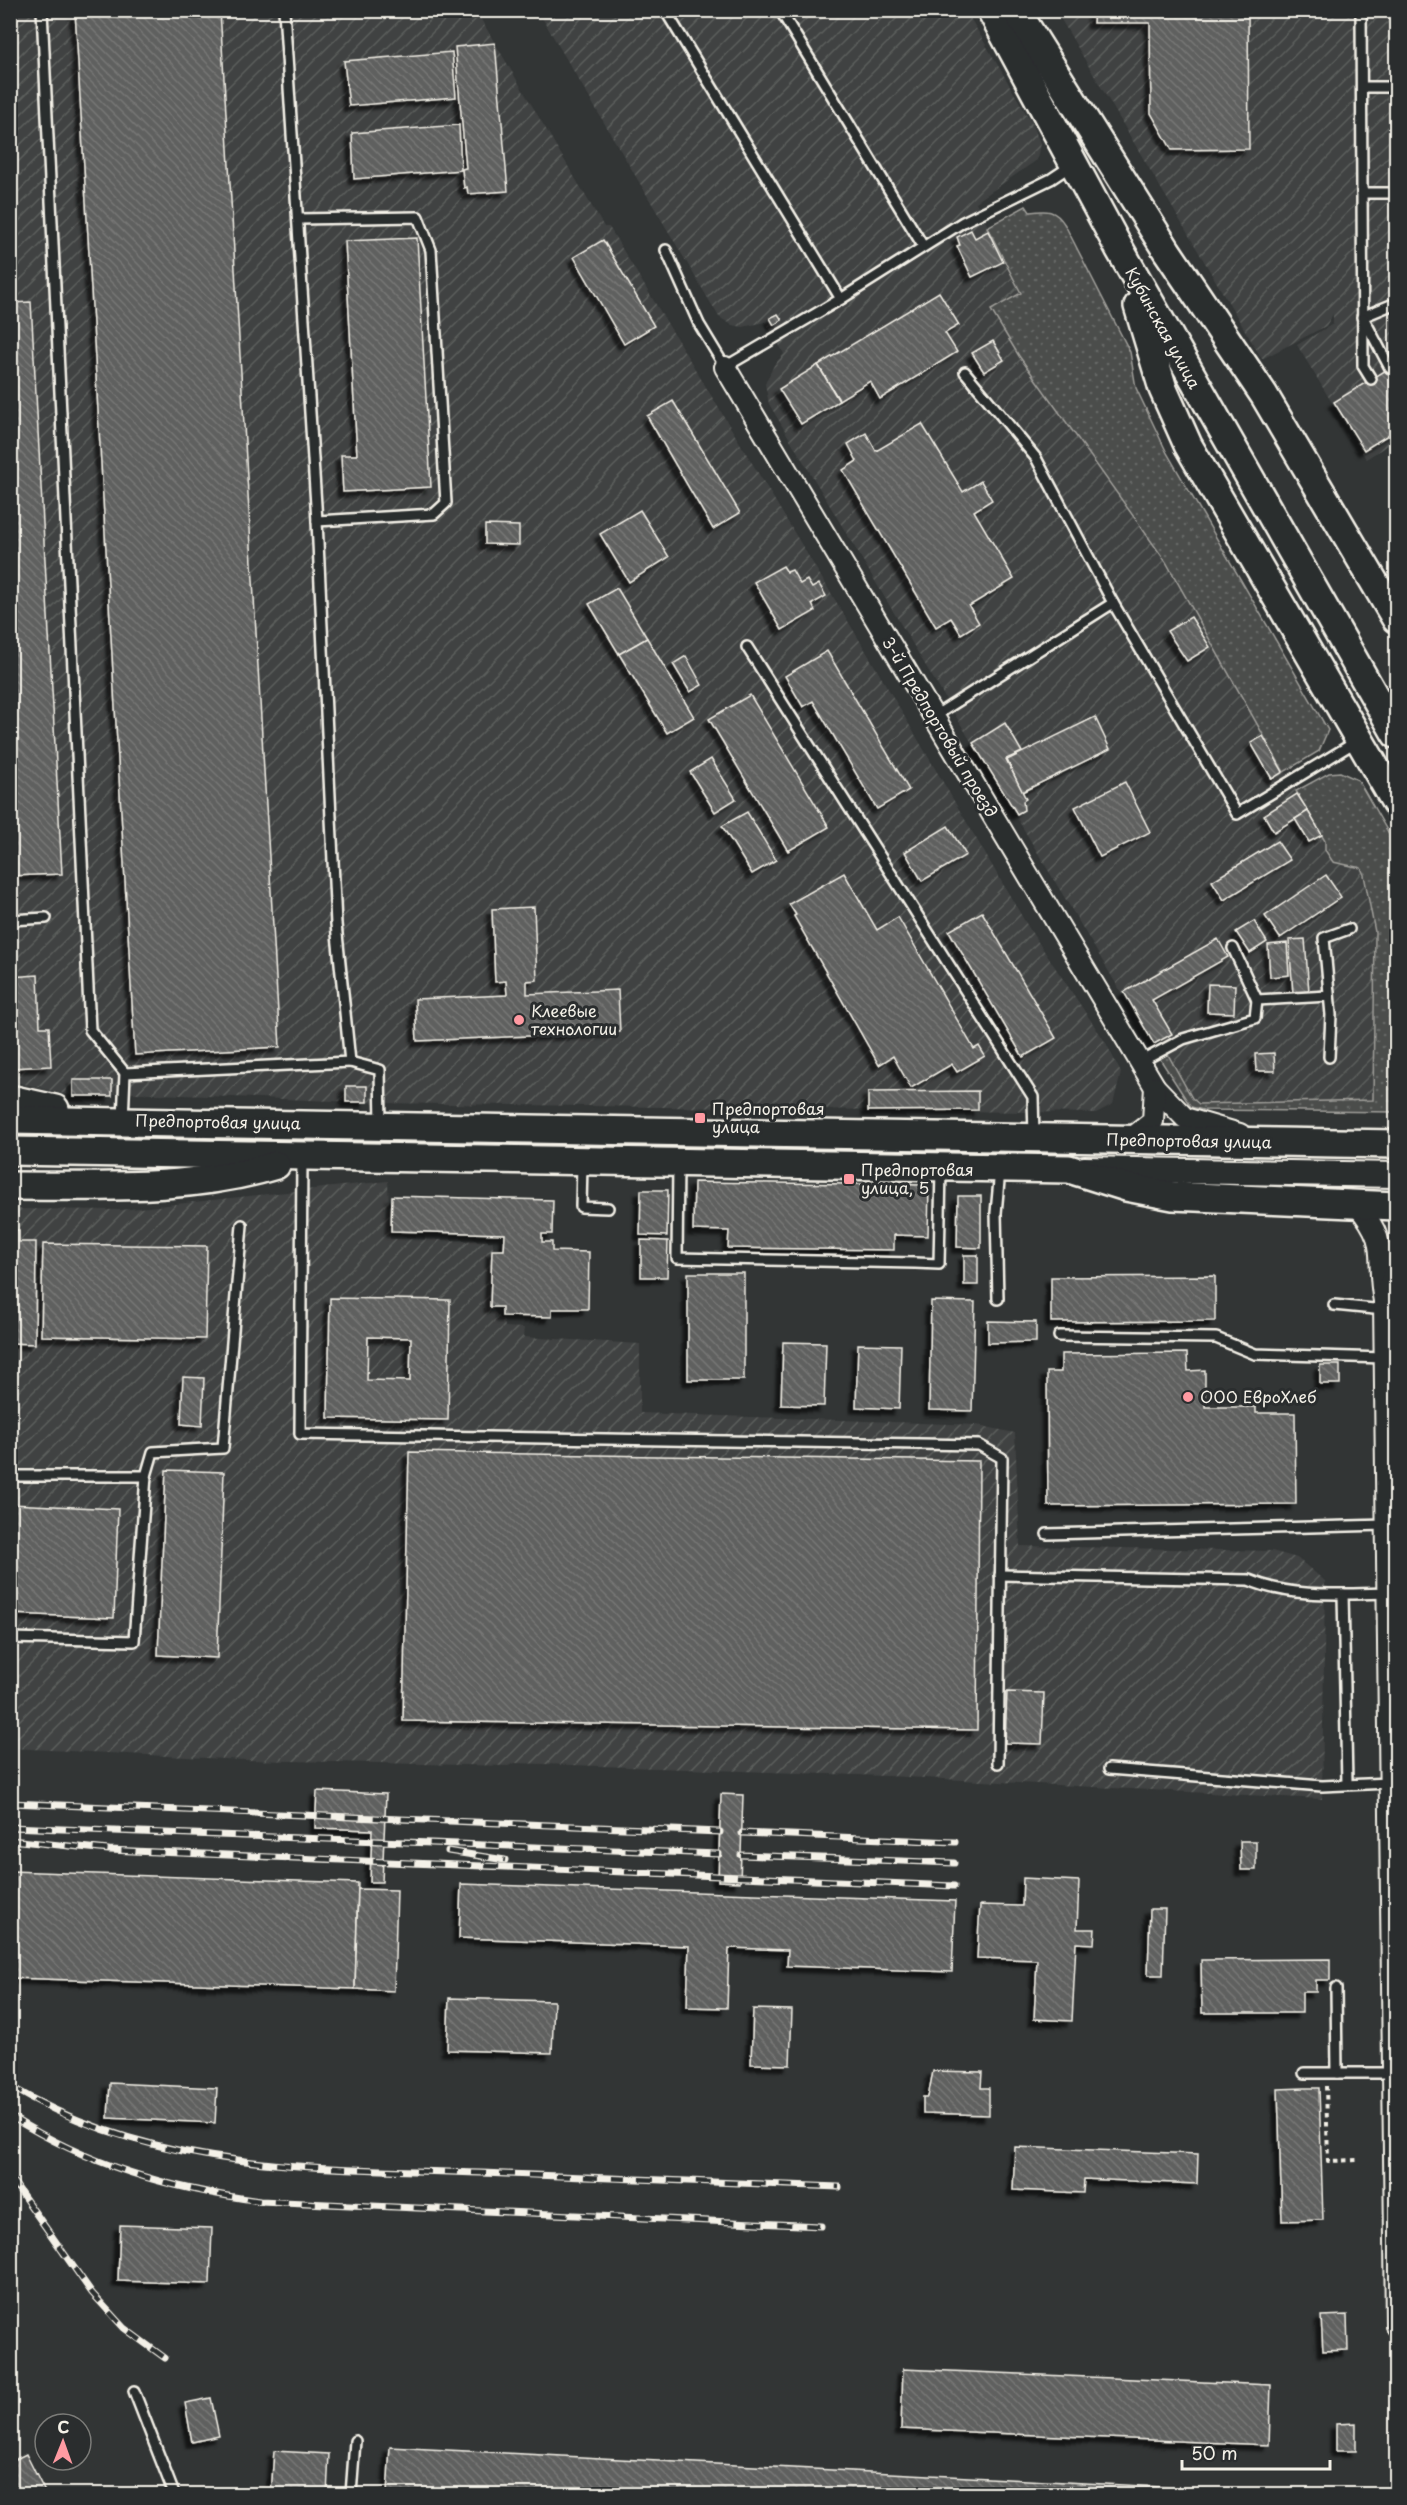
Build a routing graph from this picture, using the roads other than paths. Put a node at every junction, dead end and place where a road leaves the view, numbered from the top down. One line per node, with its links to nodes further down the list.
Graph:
1 (42, 10): 41 (lane)
2 (284, 10): 13 (lane)
3 (665, 10): 17 (lane)
4 (780, 10): 14 (lane)
5 (991, 10): 10 (main road, Кубинская улица)
6 (1016, 10): 26 (main road)
7 (1361, 10): 8 (lane)
8 (1362, 87): 9 (lane); 11 (lane)
9 (1396, 87)
10 (1074, 164): 14 (lane); 15 (main road, Кубинская улица)
11 (1362, 193): 12 (lane); 19 (lane)
12 (1396, 193)
13 (299, 219): 24 (lane); 24 (lane)
14 (923, 246): 17 (lane)
15 (1119, 248): 29 (main road, Кубинская улица); 30 (main road)
16 (666, 250): 20 (lane)
17 (841, 299): 20 (lane)
18 (1396, 303): 19 (lane)
19 (1362, 317): 21 (lane); 23 (lane)
20 (725, 366): 28 (street, 3-й Предпортовый проезд)
21 (1390, 368)
22 (965, 372): 25 (lane)
23 (1371, 380)
24 (317, 521): 39 (lane)
25 (1113, 603): 28 (lane); 30 (lane)
26 (1395, 615)
27 (747, 647): 48 (lane)
28 (933, 717): 40 (street, 3-й Предпортовый проезд)
29 (1396, 734)
30 (1359, 739): 31 (main road)
31 (1396, 803)
32 (46, 918): 33 (lane)
33 (10, 920)
34 (1349, 929): 36 (lane)
35 (1233, 948): 37 (lane)
36 (1328, 996): 37 (lane); 38 (lane)
37 (1257, 1000): 40 (lane)
38 (1329, 1057)
39 (350, 1062): 41 (lane); 46 (lane)
40 (1140, 1062): 42 (street, 3-й Предпортовый проезд)
41 (124, 1073): 45 (lane)
42 (1155, 1088): 49 (street); 50 (street, 3-й Предпортовый проезд)
43 (10, 1099): 45 (main road)
44 (10, 1120): 45 (main road, Предпортовая улица)
45 (110, 1120): 46 (main road, Предпортовая улица)
46 (381, 1126): 48 (main road, Предпортовая улица)
47 (1396, 1135): 51 (main road)
48 (1034, 1138): 49 (main road, Предпортовая улица)
49 (1129, 1140): 50 (main road, Предпортовая улица)
50 (1275, 1142): 51 (main road, Предпортовая улица)
51 (1362, 1144): 52 (main road, Предпортовая улица)
52 (1396, 1144)
53 (10, 1151): 54 (main road, Предпортовая улица)
54 (303, 1157): 55 (main road, Предпортовая улица); 61 (main road); 76 (lane)
55 (582, 1160): 56 (main road, Предпортовая улица); 64 (lane)
56 (678, 1162): 57 (main road, Предпортовая улица); 57 (lane)
57 (942, 1167): 58 (main road, Предпортовая улица)
58 (1000, 1167): 59 (main road, Предпортовая улица); 67 (lane)
59 (1069, 1169): 60 (street, Предпортовая улица); 62 (main road)
60 (1396, 1175)
61 (10, 1186)
62 (1356, 1205): 63 (main road); 69 (street)
63 (1396, 1206)
64 (608, 1208)
65 (242, 1225): 73 (lane)
66 (1396, 1268): 69 (street)
67 (998, 1299)
68 (1334, 1305): 69 (lane)
69 (1384, 1306): 71 (street)
70 (1059, 1336): 71 (lane)
71 (1384, 1358): 74 (street)
72 (10, 1476): 73 (lane)
73 (146, 1476): 79 (lane)
74 (1386, 1525): 75 (lane); 77 (street)
75 (1047, 1534)
76 (1000, 1575): 78 (lane); 81 (lane)
77 (1387, 1593): 78 (lane); 80 (street)
78 (1343, 1594): 83 (lane)
79 (10, 1638)
80 (1392, 1736): 84 (street)
81 (998, 1763)
82 (1109, 1769): 83 (lane)
83 (1347, 1783): 84 (lane)
84 (1389, 1783): 86 (street)
85 (1336, 1988): 88 (lane)
86 (1395, 2044): 89 (street)
87 (1304, 2073): 88 (lane)
88 (1337, 2073): 89 (lane)
89 (1393, 2073): 90 (street)
90 (1396, 2325)
91 (134, 2391): 93 (lane)
92 (355, 2441): 94 (lane)
93 (174, 2494)
94 (351, 2494)

